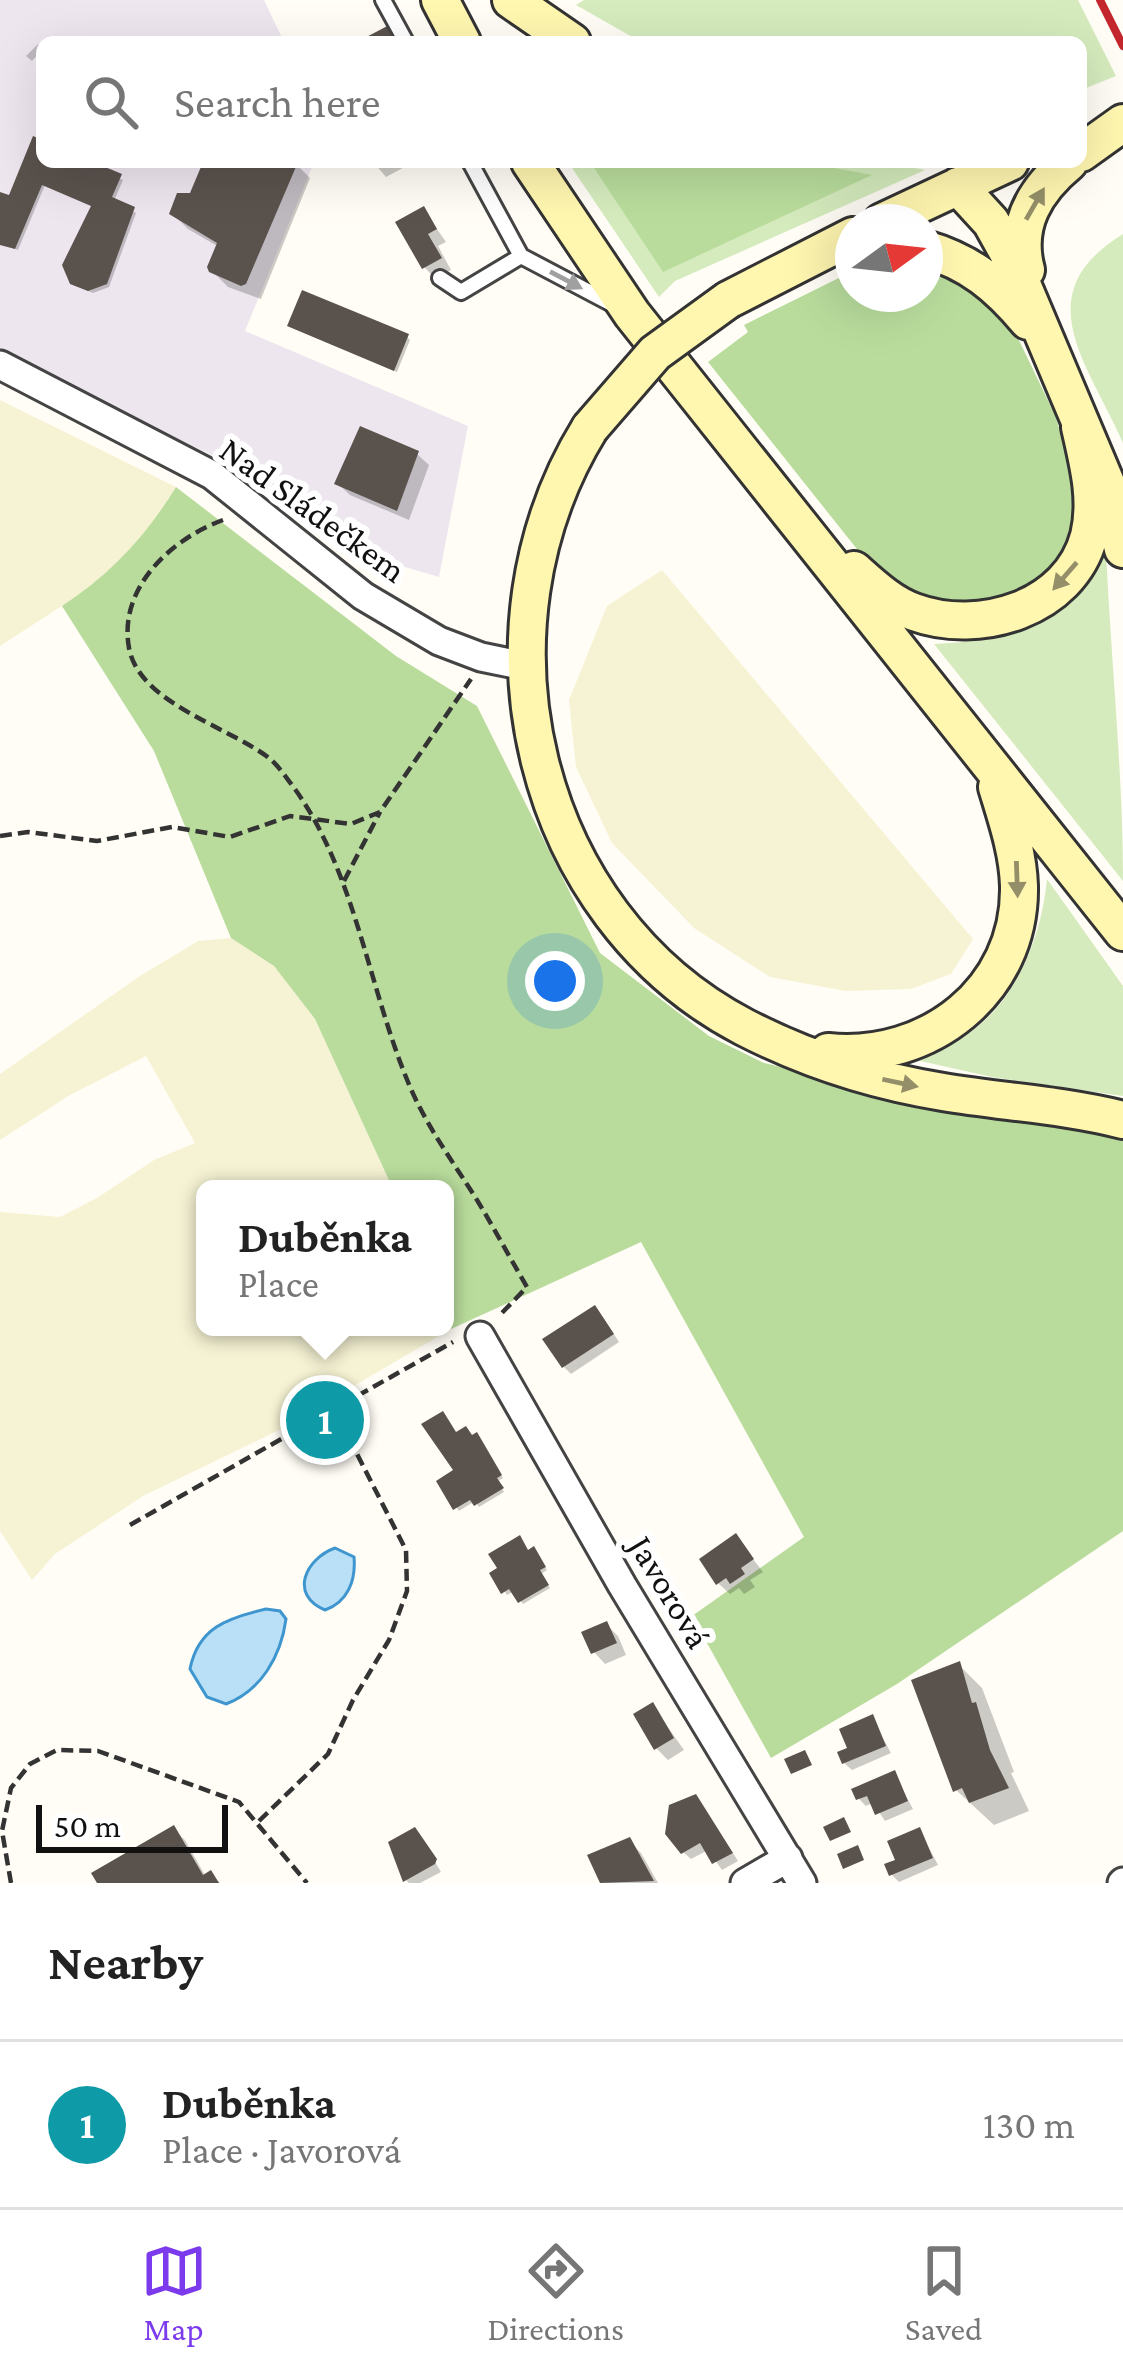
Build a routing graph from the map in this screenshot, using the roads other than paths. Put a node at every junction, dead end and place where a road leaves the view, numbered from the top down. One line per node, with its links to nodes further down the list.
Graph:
1 (383, 0): 4 (lane)
2 (440, 0): 5 (main road)
3 (511, 0): 6 (main road)
4 (403, 36)
5 (459, 36)
6 (563, 36)
7 (473, 168): 15 (lane)
8 (534, 168): 17 (main road)
9 (997, 168): 11 (main road)
10 (1063, 168): 18 (main road, one-way to 10)
11 (958, 186): 12 (main road); 18 (main road)
12 (920, 204)
13 (835, 245): 23 (main road, bridge)
14 (943, 254): 18 (main road)
15 (520, 256): 16 (lane); 17 (lane, one-way to 17)
16 (440, 278)
17 (632, 314): 21 (main road)
18 (1042, 337): 20 (main road)
19 (0, 364): 23 (street, Nad Sládečkem)
20 (1080, 427): 21 (main road, one-way to 21); 22 (main road)
21 (773, 494): 24 (main road)
22 (1123, 548)
23 (525, 666): 26 (main road)
24 (990, 766): 25 (main road); 26 (main road, one-way to 26)
25 (1123, 932)
26 (789, 1047): 27 (main road, one-way to 27)
27 (1123, 1120)
28 (480, 1336): 29 (street, Javorová)
29 (788, 1858): 30 (street); 31 (street, Javorová)
30 (745, 1883)
31 (802, 1883)

